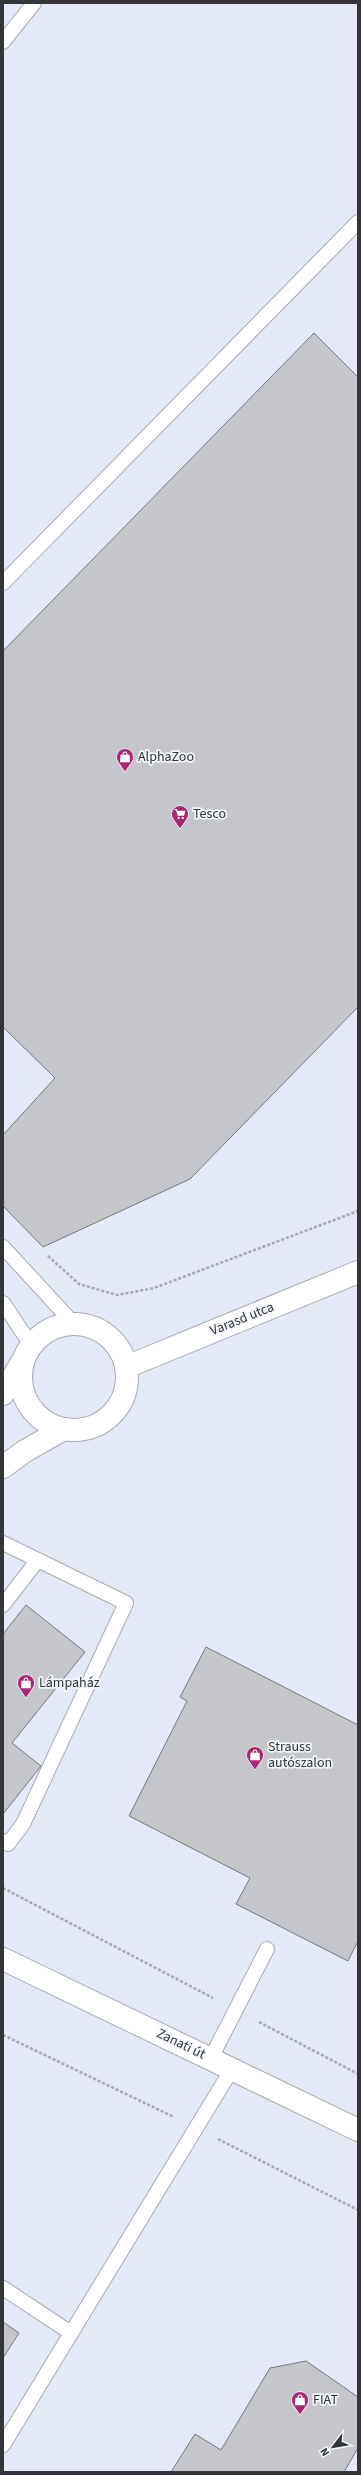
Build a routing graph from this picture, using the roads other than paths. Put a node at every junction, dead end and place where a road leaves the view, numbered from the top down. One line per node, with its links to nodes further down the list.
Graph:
1 (34, 3): 2 (lane)
2 (3, 42)
3 (358, 222): 4 (lane)
4 (3, 582)
5 (3, 1247): 8 (lane)
6 (358, 1272): 10 (street, Varasd utca)
7 (3, 1303): 9 (lane)
8 (73, 1323): 9 (street); 10 (street)
9 (27, 1353): 11 (street); 12 (street)
10 (126, 1367): 12 (street)
11 (3, 1394)
12 (64, 1429): 13 (street)
13 (3, 1467)
14 (3, 1543): 15 (lane)
15 (37, 1561): 16 (lane); 17 (lane)
16 (3, 1605)
17 (3, 1841)
18 (267, 1949): 20 (lane)
19 (3, 1959): 20 (street, Zanati út)
20 (211, 2058): 21 (street, Zanati út)
21 (232, 2068): 22 (street, Zanati út); 24 (lane)
22 (358, 2130)
23 (3, 2288): 24 (lane)
24 (71, 2333): 25 (lane)
25 (3, 2445)

